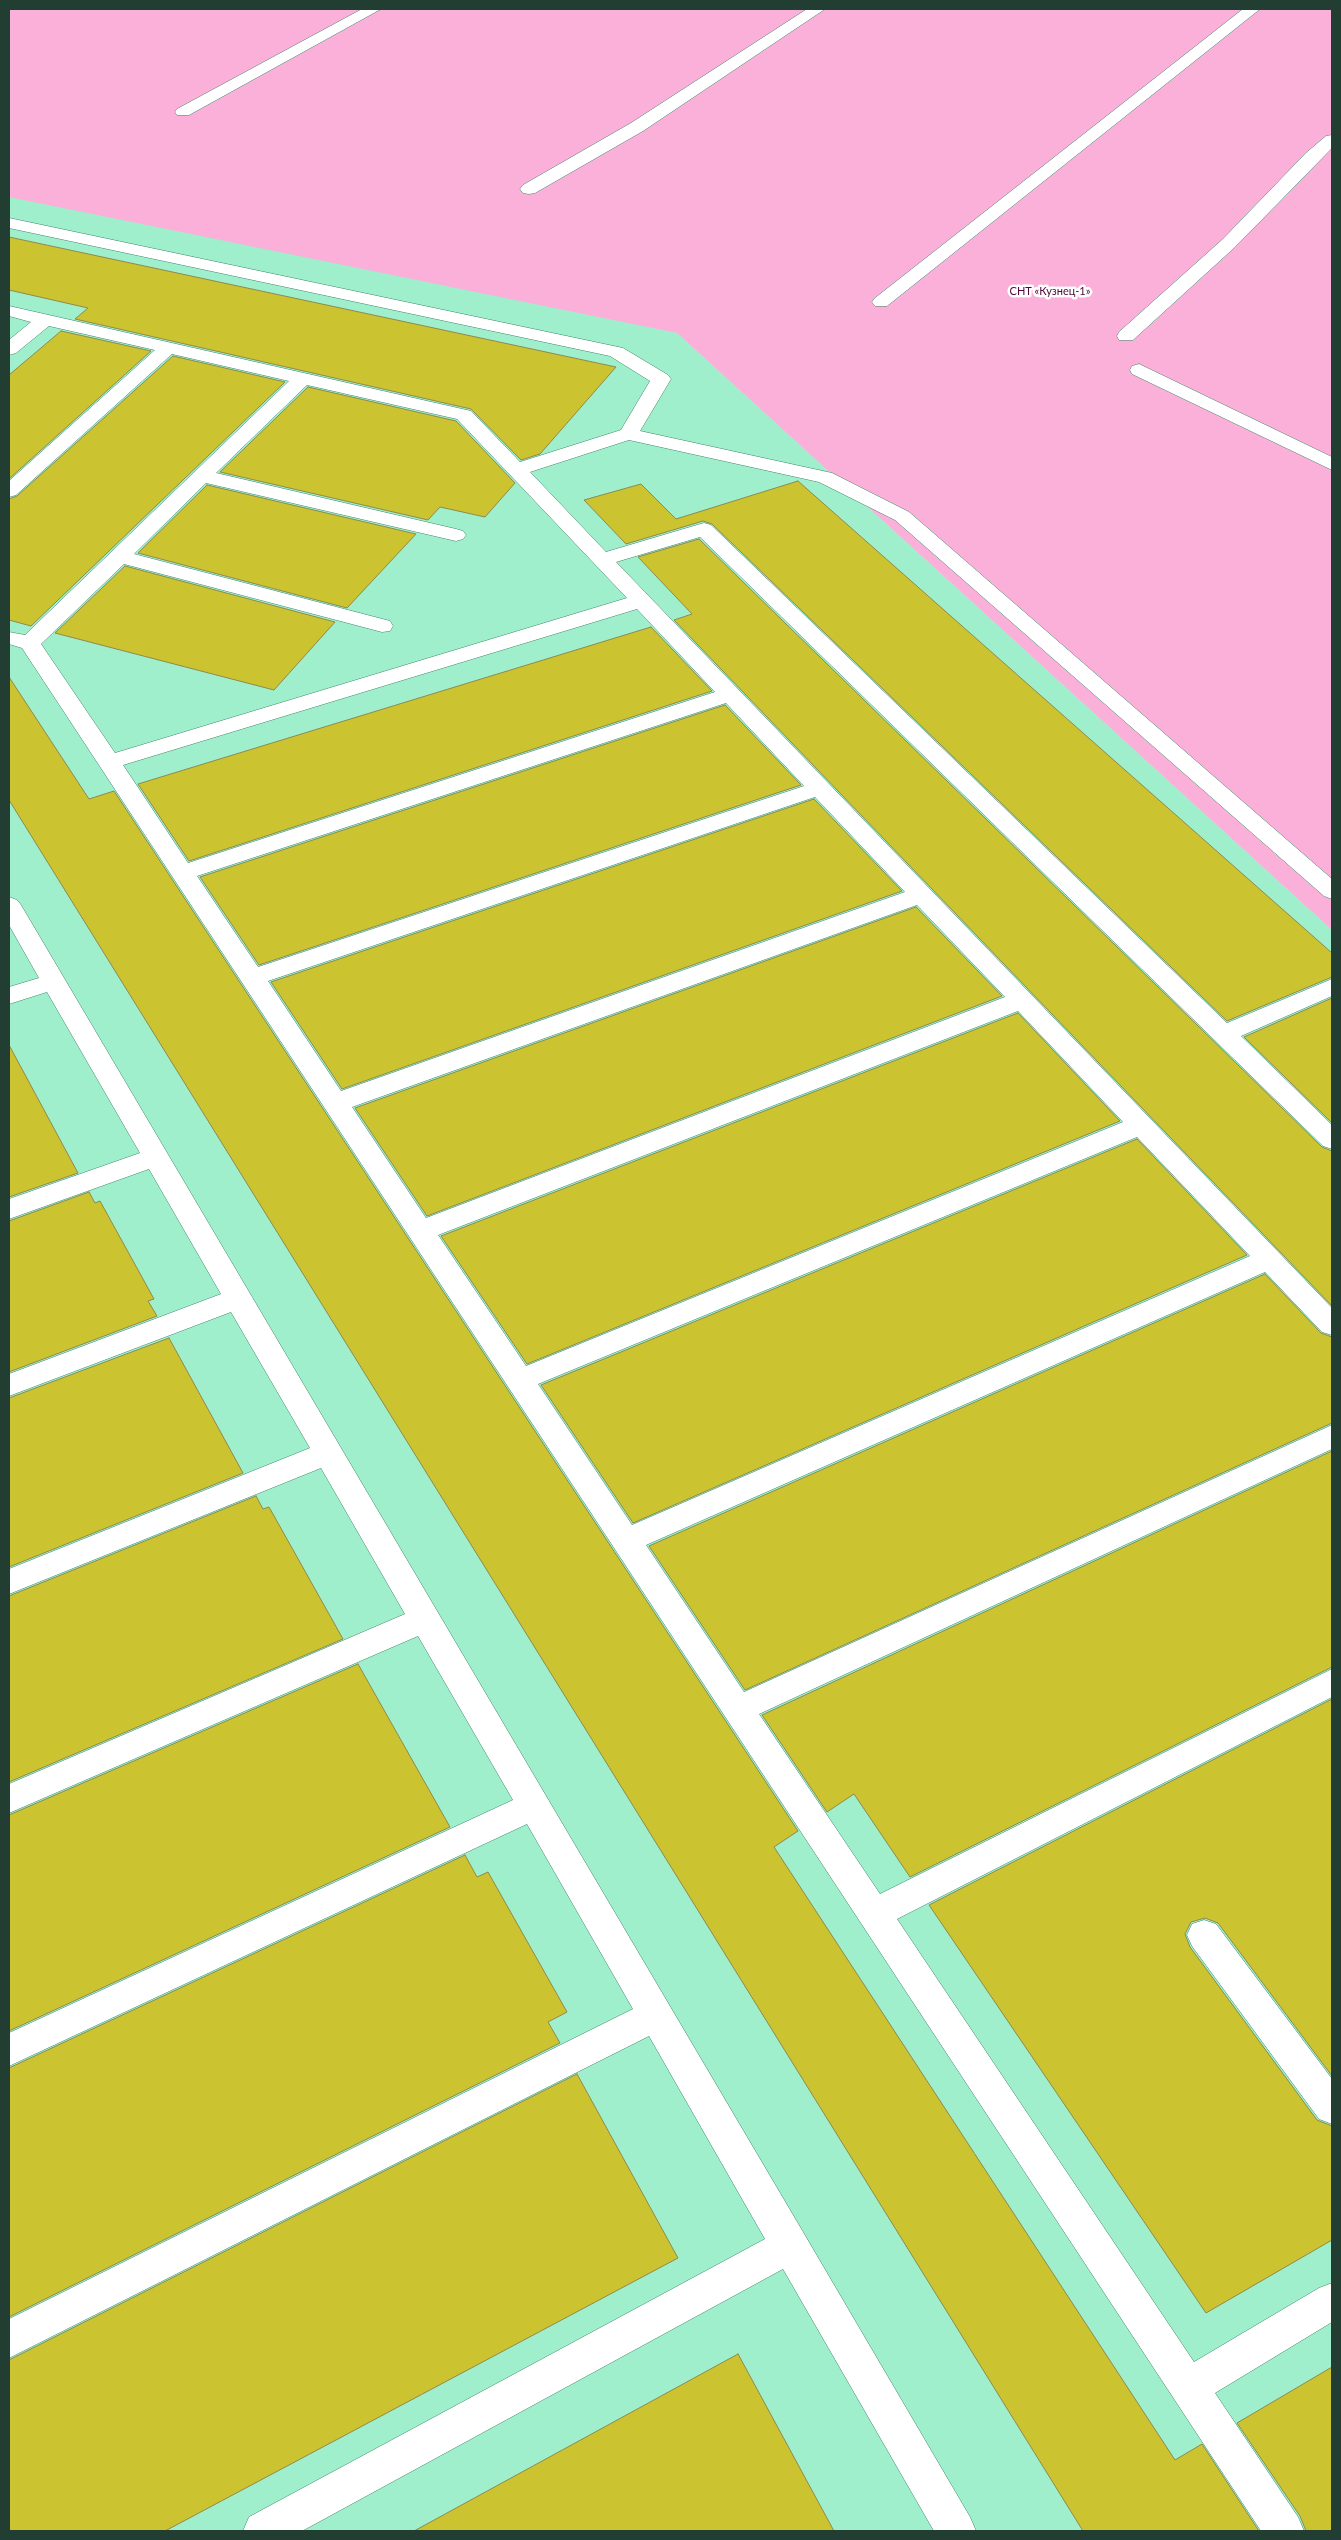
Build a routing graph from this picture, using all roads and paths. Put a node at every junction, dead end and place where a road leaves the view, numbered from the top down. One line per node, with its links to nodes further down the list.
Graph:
1 (373, 9): 4 (lane)
2 (817, 9): 6 (lane)
3 (1252, 9): 8 (lane)
4 (183, 112)
5 (1332, 140): 11 (lane)
6 (529, 189)
7 (9, 223): 16 (lane)
8 (882, 302)
9 (9, 310): 10 (lane)
10 (46, 319): 12 (lane); 13 (lane)
11 (1126, 336)
12 (169, 347): 15 (lane); 20 (lane)
13 (9, 349)
14 (1139, 370): 17 (lane)
15 (303, 378): 18 (lane); 19 (lane)
16 (628, 434): 18 (lane); 31 (lane)
17 (1332, 464)
18 (516, 470): 23 (lane)
19 (202, 476): 21 (lane); 22 (lane)
20 (9, 491)
21 (456, 535)
22 (119, 556): 25 (lane); 26 (lane)
23 (602, 560): 24 (lane); 39 (lane)
24 (641, 602): 27 (lane); 28 (lane)
25 (382, 626)
26 (19, 640): 28 (lane)
27 (730, 694): 29 (lane); 30 (lane)
28 (109, 762): 30 (lane)
29 (820, 788): 32 (lane); 34 (lane)
30 (182, 873): 34 (lane)
31 (1332, 891)
32 (922, 895): 38 (lane); 40 (lane)
33 (9, 906): 35 (lane)
34 (252, 978): 40 (lane)
35 (53, 982): 37 (lane); 43 (lane)
36 (1332, 987): 39 (lane)
37 (9, 996)
38 (1022, 1000): 41 (lane); 45 (lane)
39 (1223, 1034): 42 (lane)
40 (336, 1103): 45 (lane)
41 (1142, 1125): 46 (lane); 49 (lane)
42 (1332, 1140)
43 (155, 1157): 44 (lane); 47 (lane)
44 (9, 1209)
45 (420, 1231): 49 (lane)
46 (1270, 1260): 48 (lane); 53 (lane)
47 (238, 1298): 50 (lane); 52 (lane)
48 (1332, 1325)
49 (519, 1380): 53 (lane)
50 (9, 1385)
51 (1332, 1436): 57 (lane)
52 (328, 1454): 54 (lane); 55 (lane)
53 (626, 1541): 57 (lane)
54 (9, 1582)
55 (425, 1619): 58 (lane); 59 (lane)
56 (1332, 1682): 60 (lane)
57 (738, 1709): 60 (lane)
58 (9, 1799)
59 (534, 1806): 62 (lane); 63 (lane)
60 (874, 1914): 68 (lane)
61 (1204, 1935): 64 (lane)
62 (655, 2016): 65 (lane); 67 (lane)
63 (9, 2050)
64 (1332, 2107)
65 (790, 2245): 69 (lane); 70 (lane)
66 (1332, 2301): 68 (lane)
67 (9, 2338)
68 (1188, 2387): 71 (lane)
69 (953, 2530)
70 (263, 2531)
71 (1284, 2531)

